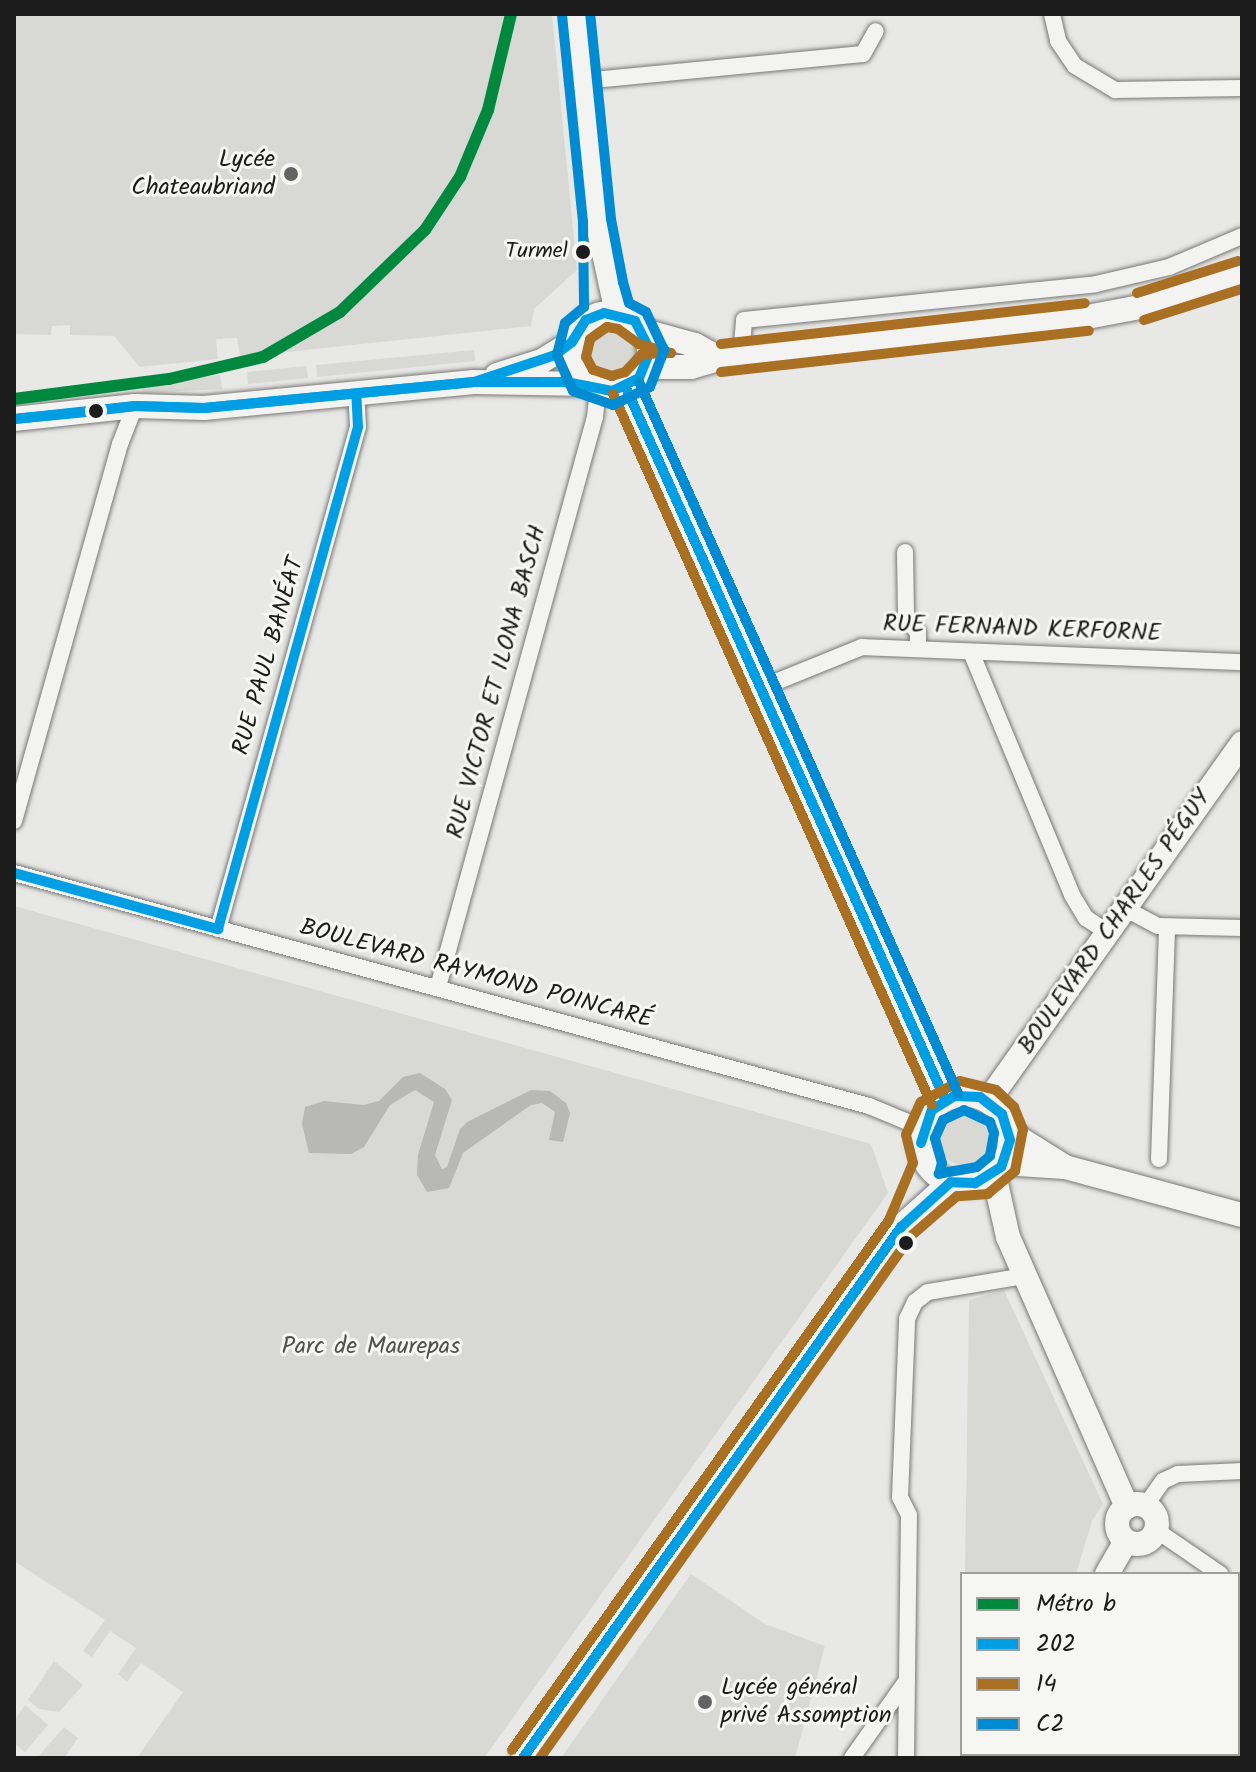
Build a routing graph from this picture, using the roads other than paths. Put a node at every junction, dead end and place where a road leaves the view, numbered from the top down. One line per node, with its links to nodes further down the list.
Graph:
1 (576, 14): 4 (street)
2 (1052, 14): 5 (street)
3 (876, 31): 4 (street)
4 (583, 81): 8 (street)
5 (1240, 95)
6 (1242, 236): 11 (street)
7 (1242, 274): 11 (street)
8 (608, 313): 9 (street); 10 (street)
9 (644, 331): 11 (street); 12 (street)
10 (572, 342): 13 (street); 14 (street)
11 (729, 357): 12 (street)
12 (647, 367): 15 (street)
13 (474, 382): 14 (street); 16 (street)
14 (593, 387): 15 (street); 32 (street, RUE VICTOR ET ILONA BASCH)
15 (626, 388): 23 (street)
16 (356, 394): 17 (street); 30 (street, RUE PAUL BANÉAT)
17 (135, 406): 18 (street); 25 (street)
18 (14, 419)
19 (905, 552): 20 (street)
20 (918, 649): 21 (street, RUE FERNAND KERFORNE); 23 (street, RUE FERNAND KERFORNE)
21 (971, 652): 22 (street, RUE FERNAND KERFORNE); 31 (street)
22 (1242, 662)
23 (761, 688): 33 (street)
24 (1242, 743): 27 (street, BOULEVARD CHARLES PÉGUY)
25 (14, 821)
26 (14, 873): 30 (street, BOULEVARD RAYMOND POINCARÉ)
27 (1124, 908): 28 (street); 31 (street, BOULEVARD CHARLES PÉGUY)
28 (1167, 927): 29 (street); 37 (street)
29 (1242, 928)
30 (218, 929): 32 (street, BOULEVARD RAYMOND POINCARÉ)
31 (1107, 932): 34 (street, BOULEVARD CHARLES PÉGUY)
32 (438, 987): 35 (street, BOULEVARD RAYMOND POINCARÉ)
33 (945, 1099): 34 (street); 35 (street)
34 (988, 1101): 36 (street)
35 (922, 1128): 38 (street)
36 (1009, 1132): 39 (street); 40 (street)
37 (1159, 1159)
38 (928, 1164): 41 (street); 43 (street)
39 (1065, 1167): 40 (street); 42 (street)
40 (999, 1169): 41 (street); 44 (street)
41 (960, 1183): 43 (street); 44 (street)
42 (1242, 1215)
43 (901, 1227): 53 (street)
44 (1008, 1237): 45 (street)
45 (1025, 1276): 47 (street); 52 (street)
46 (1242, 1471): 47 (street)
47 (1137, 1506): 48 (street); 49 (street)
48 (1156, 1530): 49 (street); 51 (street)
49 (1126, 1541): 50 (street)
50 (1108, 1572)
51 (1217, 1572)
52 (908, 1679): 54 (street); 55 (street)
53 (523, 1758)
54 (852, 1758)
55 (906, 1758)

